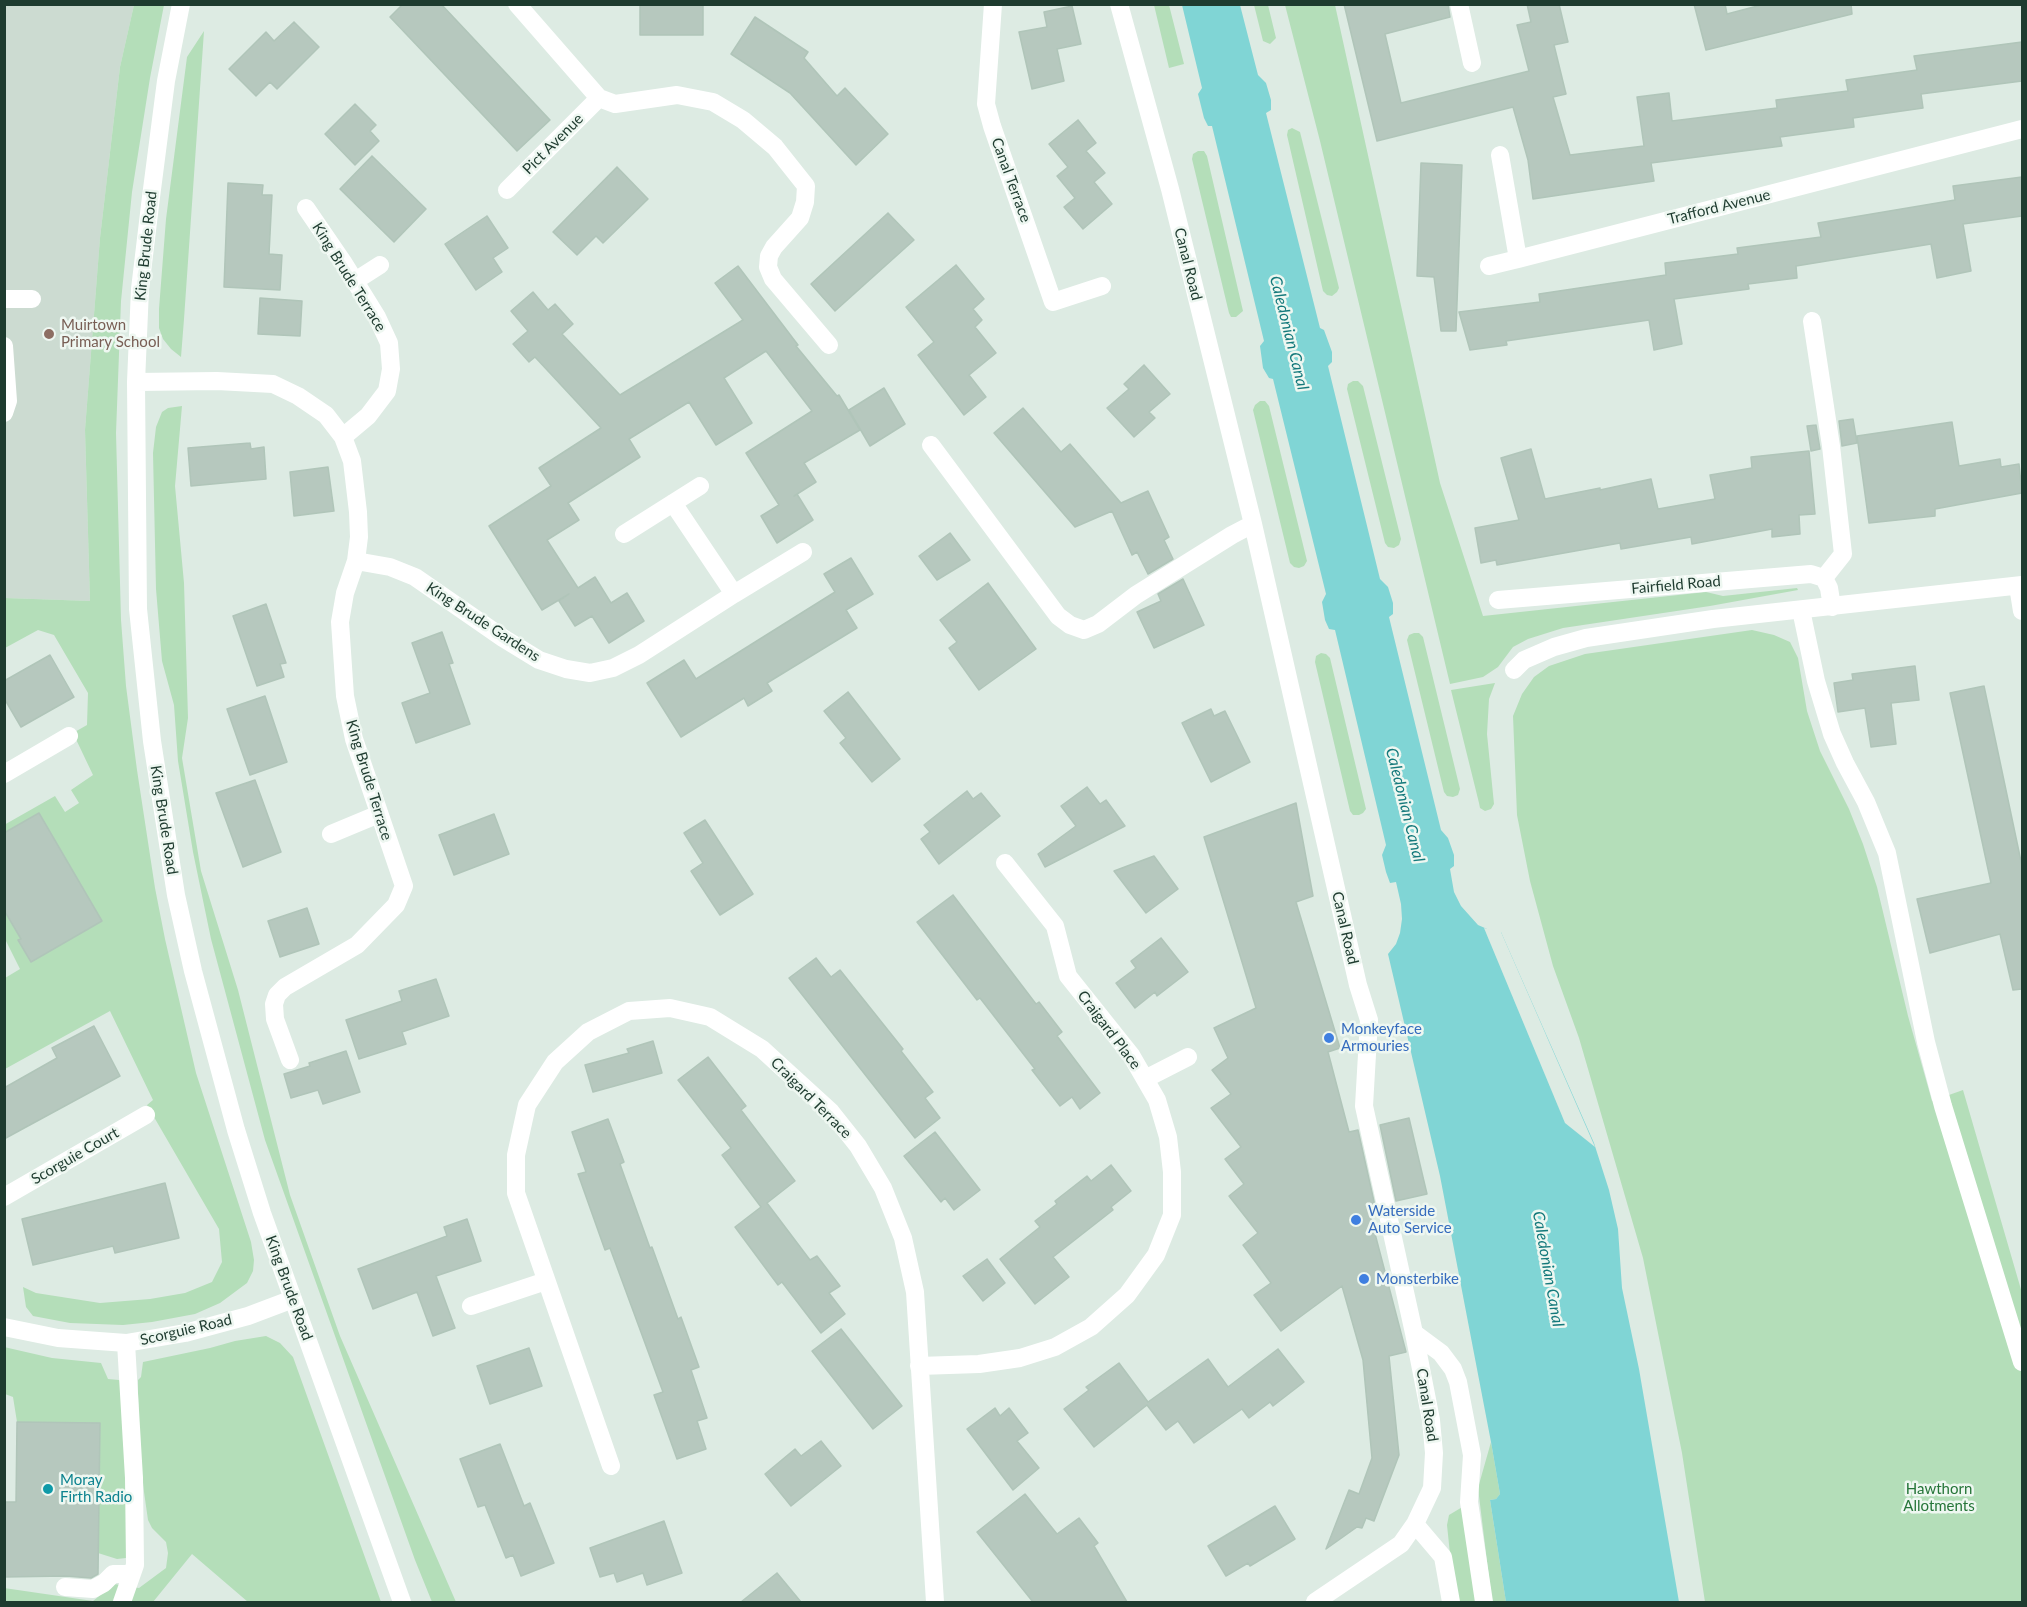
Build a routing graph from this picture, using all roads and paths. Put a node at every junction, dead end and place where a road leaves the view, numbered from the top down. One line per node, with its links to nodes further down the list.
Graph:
1 (181, 4): 22 (street, King Brude Road)
2 (516, 4): 7 (street)
3 (993, 4): 16 (street, Canal Terrace)
4 (1119, 4): 28 (street, Canal Road)
5 (1459, 4): 6 (street)
6 (1472, 63)
7 (599, 98): 10 (street, Pict Avenue); 20 (street)
8 (2022, 129): 12 (street, Trafford Avenue)
9 (1500, 155): 12 (street)
10 (507, 190)
11 (306, 208): 15 (street, King Brude Terrace)
12 (1518, 259): 14 (street, Trafford Avenue)
13 (380, 265): 15 (street)
14 (1489, 266)
15 (355, 281): 24 (street, King Brude Terrace)
16 (1102, 286)
17 (4, 299): 18 (street)
18 (32, 299)
19 (1812, 321): 32 (street)
20 (829, 345)
21 (4, 346): 23 (street)
22 (136, 382): 24 (street, King Brude Terrace); 51 (street, King Brude Road)
23 (4, 413)
24 (343, 437): 31 (street, King Brude Terrace)
25 (931, 445): 28 (street)
26 (700, 486): 27 (street)
27 (673, 503): 29 (street); 34 (street)
28 (1253, 524): 54 (street, Canal Road)
29 (624, 534)
30 (802, 552): 34 (street, King Brude Gardens)
31 (356, 561): 34 (street, King Brude Gardens); 42 (street, King Brude Terrace)
32 (1824, 578): 35 (street, Fairfield Road); 36 (street)
33 (2020, 585): 36 (street); 38 (street)
34 (734, 594)
35 (1498, 600)
36 (1832, 606): 37 (street)
37 (1801, 610): 39 (street); 56 (street)
38 (2022, 611)
39 (1514, 670)
40 (69, 736): 41 (street)
41 (4, 774)
42 (379, 814): 43 (street); 46 (street, King Brude Terrace)
43 (331, 834)
44 (1005, 863): 47 (street, Craigard Place)
45 (1188, 1057): 47 (street)
46 (290, 1059)
47 (1145, 1079): 57 (street, Craigard Place)
48 (146, 1115): 49 (street, Scorguie Court)
49 (4, 1197)
50 (546, 1281): 52 (street); 57 (street, Craigard Terrace); 58 (street, Craigard Terrace)
51 (293, 1299): 55 (street, Scorguie Road); 63 (street, King Brude Road)
52 (471, 1306)
53 (4, 1327): 55 (street, Scorguie Road)
54 (1414, 1333): 59 (street, Canal Road); 67 (street, Canal Road)
55 (126, 1343): 60 (street)
56 (2022, 1362)
57 (919, 1365): 64 (street, Craigard Terrace)
58 (611, 1466)
59 (1415, 1524): 65 (street, Canal Road); 66 (street)
60 (132, 1574): 61 (street); 62 (street)
61 (65, 1587)
62 (122, 1602)
63 (402, 1602)
64 (935, 1602)
65 (1315, 1602)
66 (1451, 1602)
67 (1484, 1602)

